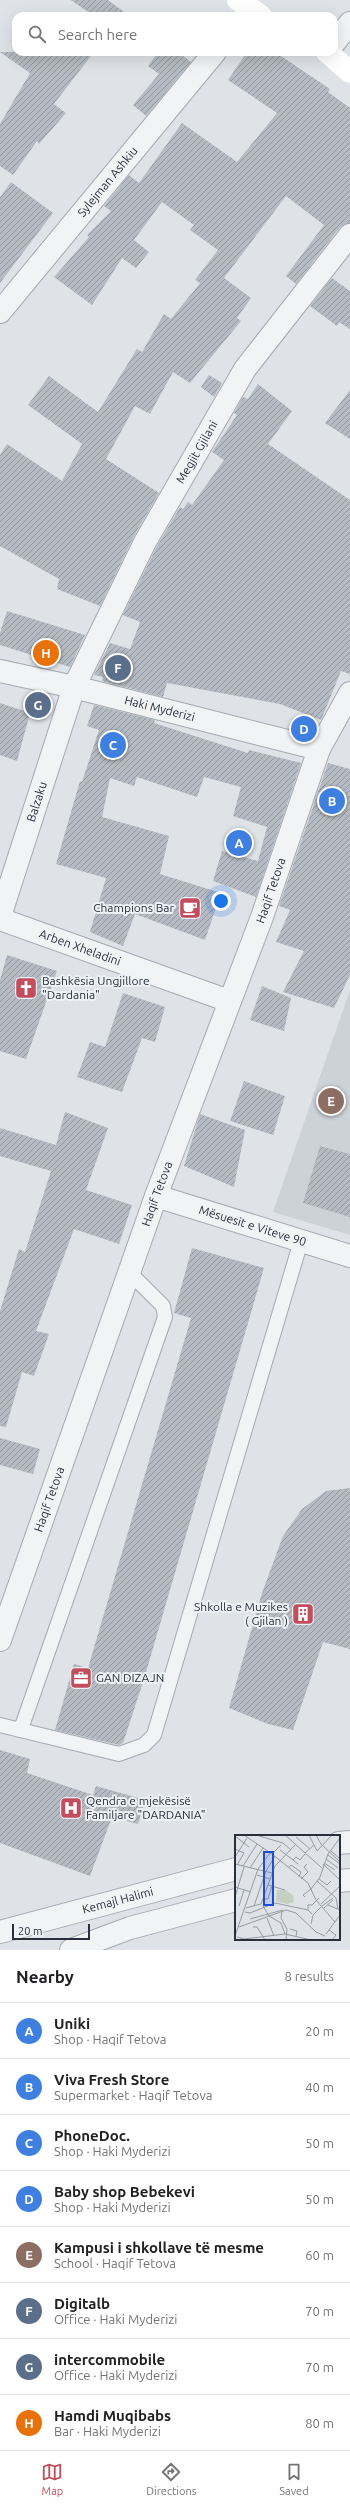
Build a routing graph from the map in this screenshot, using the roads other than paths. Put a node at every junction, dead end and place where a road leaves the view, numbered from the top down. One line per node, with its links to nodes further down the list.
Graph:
1 (350, 23): 2 (street)
2 (338, 38)
3 (212, 56): 7 (street, Sylejman Ashkiu)
4 (332, 56): 5 (main road)
5 (350, 72)
6 (350, 235): 9 (street, Megjit Gjilani)
7 (0, 312)
8 (0, 671): 9 (street, Haki Myderizi)
9 (74, 687): 11 (street, Haki Myderizi); 12 (street, Balzaku)
10 (350, 694): 11 (street, Haqif Tetova)
11 (319, 749): 14 (street, Haqif Tetova)
12 (0, 916)
13 (0, 919): 14 (street, Arben Xheladini)
14 (229, 1001): 15 (street, Haqif Tetova)
15 (156, 1196): 16 (street, Mësuesit e Viteve 90); 18 (street, Haqif Tetova)
16 (301, 1241): 17 (street, Mësuesit e Viteve 90); 21 (lane)
17 (350, 1256)
18 (129, 1272): 19 (street, Haqif Tetova); 21 (lane)
19 (0, 1640)
20 (0, 1725): 21 (lane)
21 (22, 1729)
22 (350, 1842): 23 (street)
23 (340, 1843)
24 (235, 1869): 28 (street, Kemajl Halimi)
25 (350, 1880): 26 (street)
26 (340, 1881)
27 (235, 1900): 29 (street)
28 (0, 1932)
29 (71, 1950)

